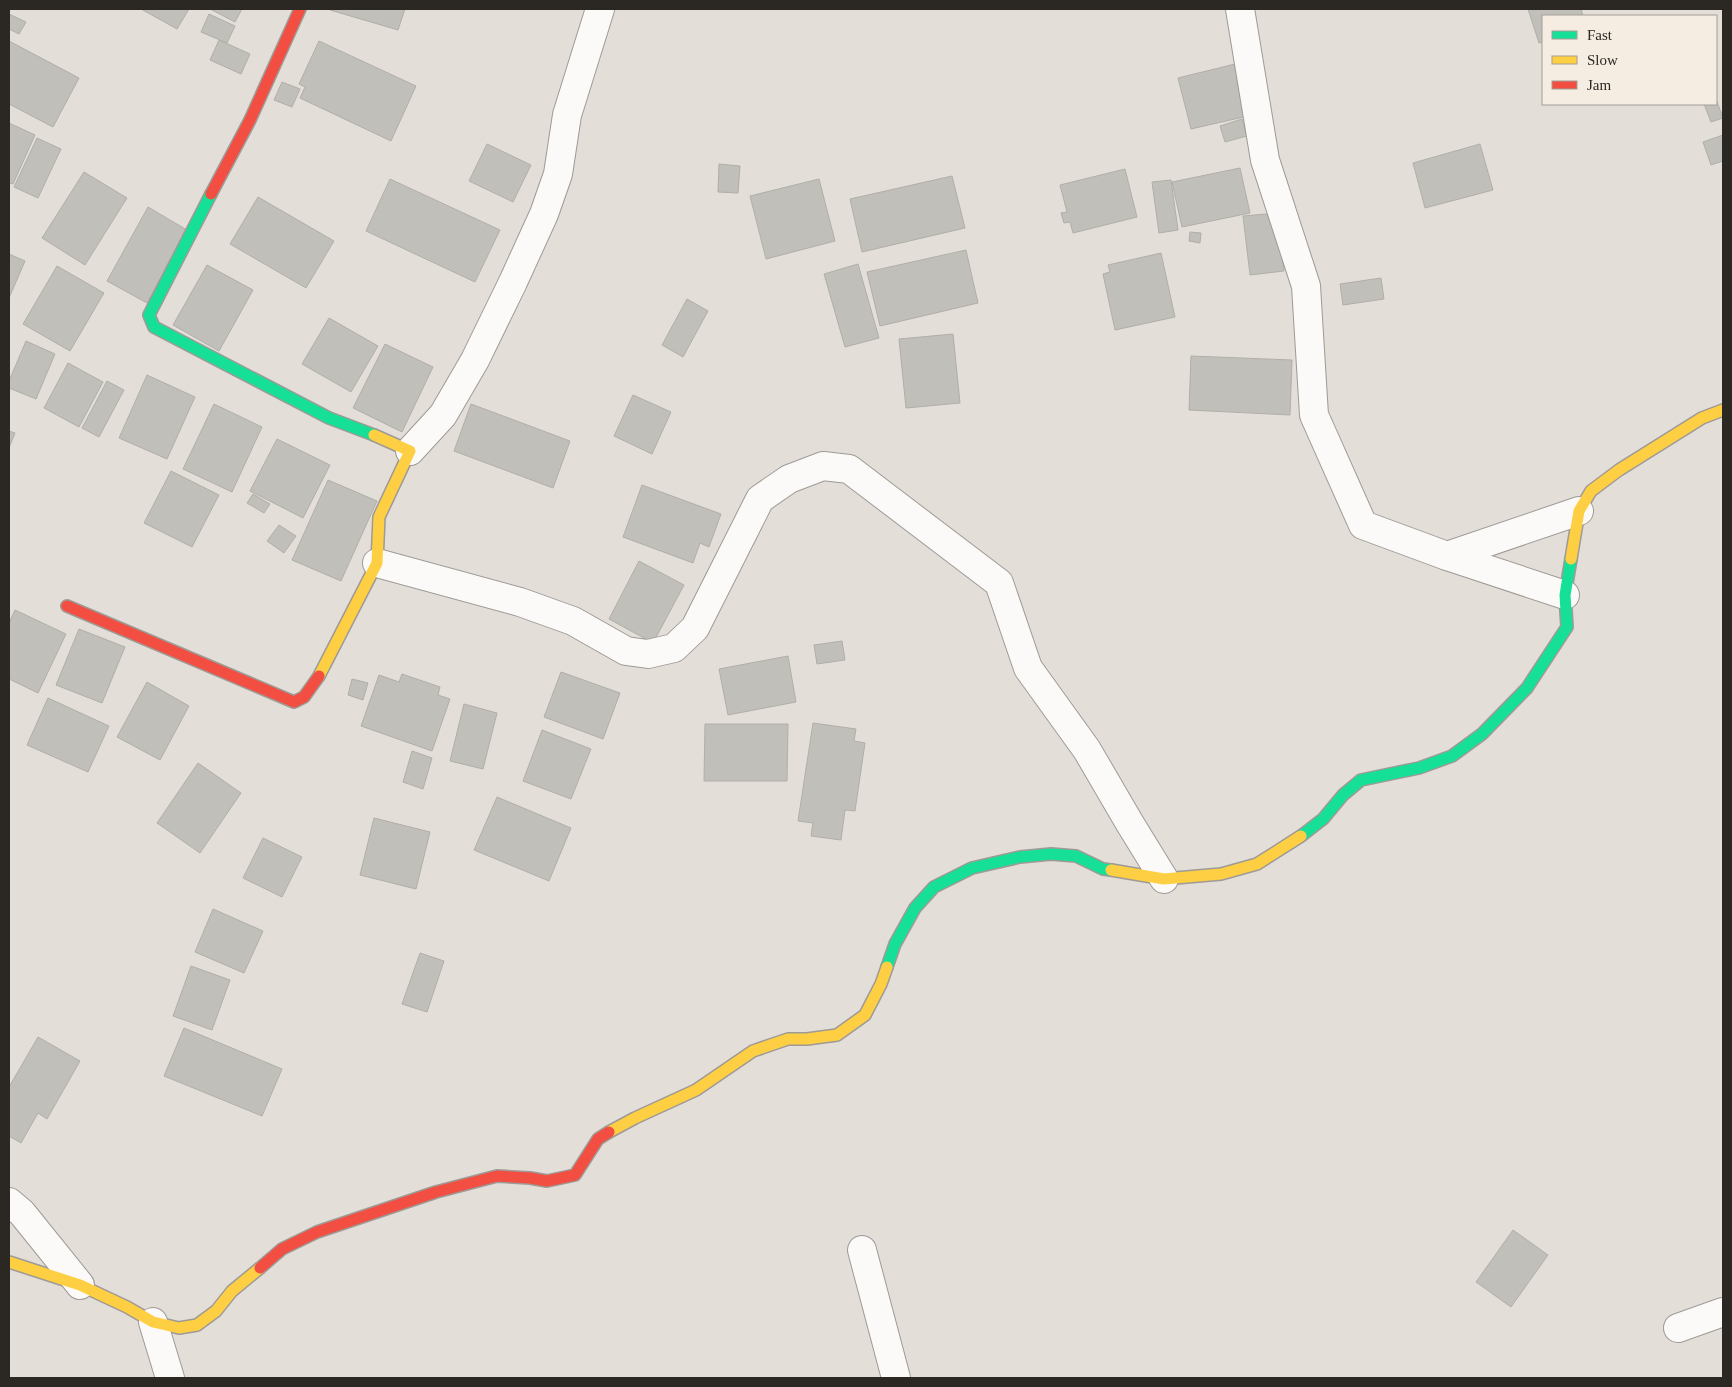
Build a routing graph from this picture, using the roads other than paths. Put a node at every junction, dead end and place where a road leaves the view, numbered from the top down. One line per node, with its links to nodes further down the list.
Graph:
1 (300, 9): 5 (street)
2 (600, 9): 5 (street)
3 (1240, 9): 7 (street)
4 (1723, 410): 6 (street)
5 (410, 451): 8 (street)
6 (1579, 511): 7 (street); 9 (street)
7 (1447, 556): 9 (street)
8 (377, 563): 10 (street); 11 (street)
9 (1565, 595): 11 (street)
10 (67, 606)
11 (1164, 879): 17 (street)
12 (9, 1202): 15 (street)
13 (862, 1250): 20 (street)
14 (9, 1262): 15 (street)
15 (80, 1285): 17 (street)
16 (1723, 1312): 18 (street)
17 (153, 1322): 19 (street)
18 (1678, 1328)
19 (170, 1378)
20 (896, 1378)

